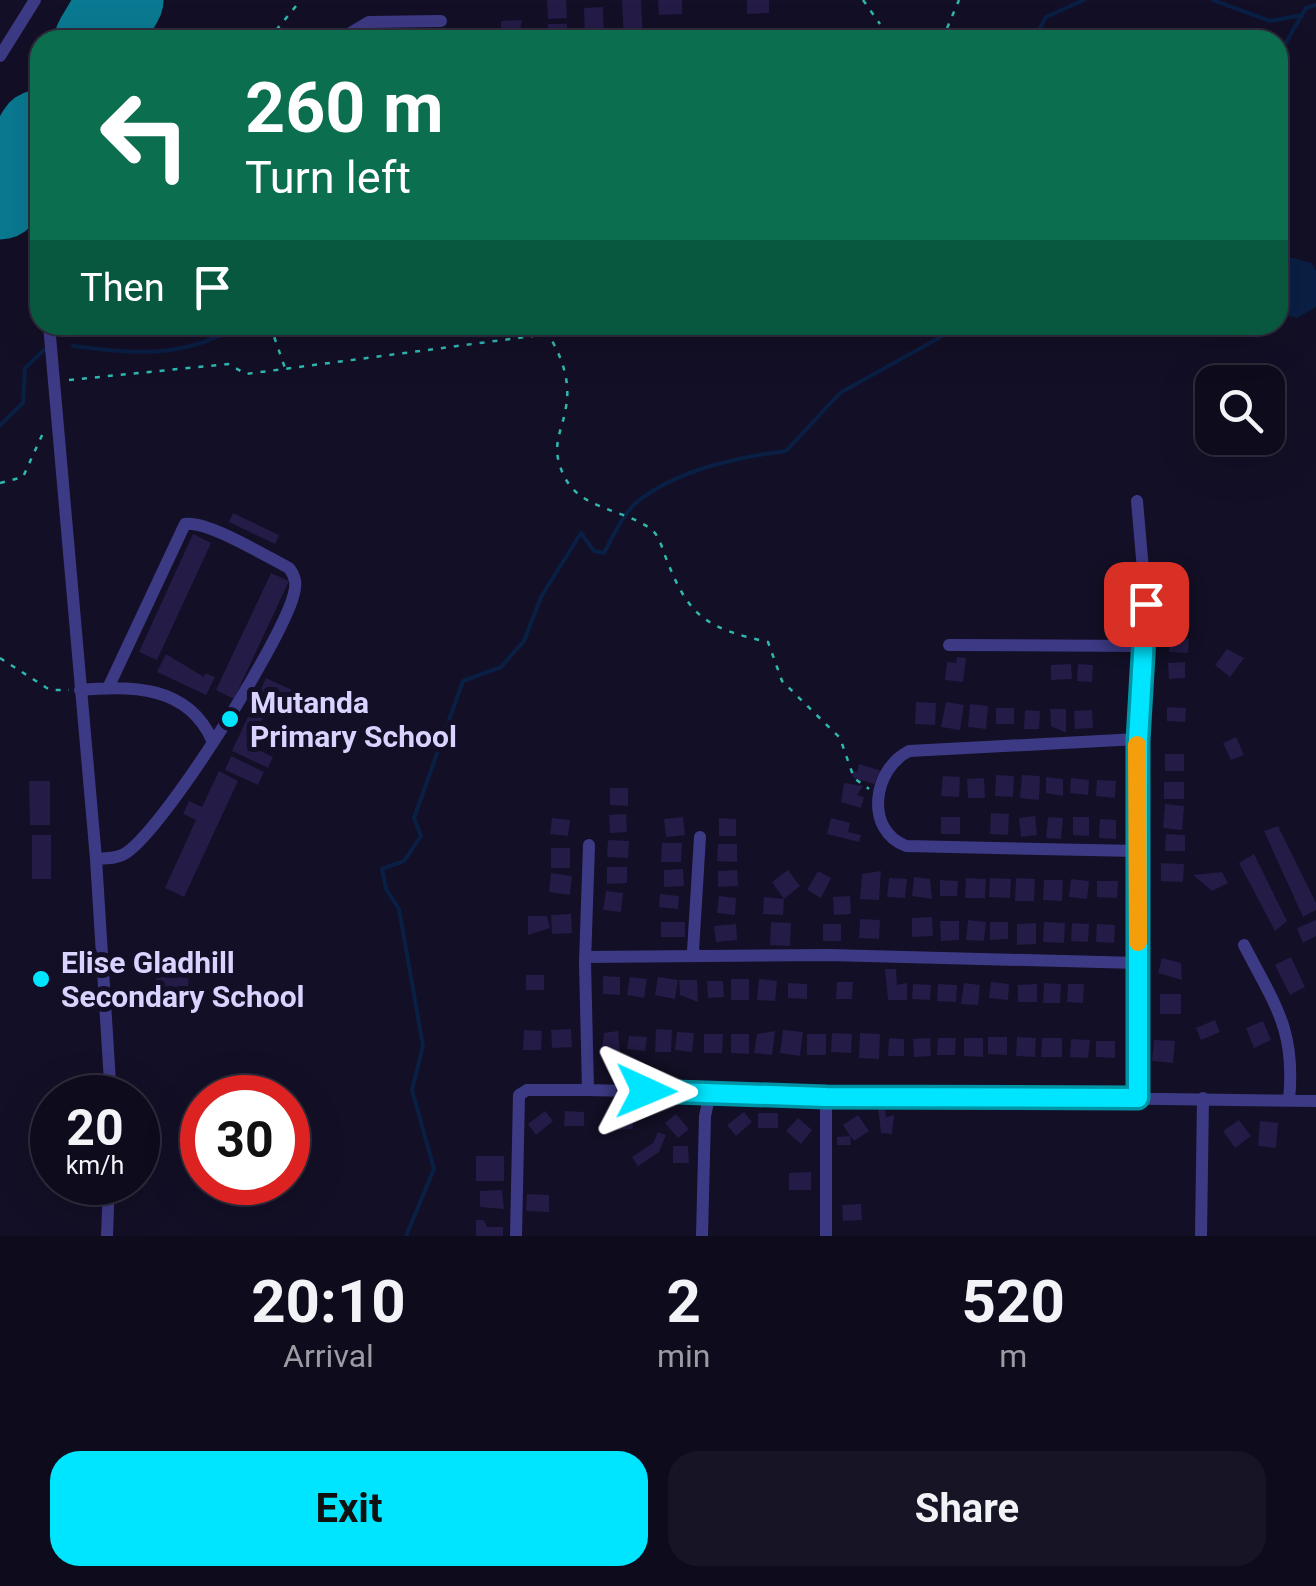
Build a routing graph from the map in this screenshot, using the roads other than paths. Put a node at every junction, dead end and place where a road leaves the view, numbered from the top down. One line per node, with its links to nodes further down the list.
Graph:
1 (35, 0): 4 (street)
2 (440, 21): 3 (street)
3 (355, 30)
4 (0, 56)
5 (51, 335): 10 (street)
6 (1137, 501): 8 (street)
7 (949, 645): 8 (street)
8 (1142, 646): 12 (street)
9 (108, 686): 10 (street); 11 (street); 11 (street)
10 (80, 690): 16 (street)
11 (212, 740): 16 (street)
12 (1138, 740): 15 (street); 15 (street)
13 (700, 837): 18 (street)
14 (589, 845): 19 (street)
15 (1137, 851): 20 (street)
16 (96, 859): 21 (street)
17 (1244, 944): 27 (street)
18 (697, 956): 19 (street); 20 (street)
19 (585, 957): 22 (street)
20 (1138, 963): 25 (street)
21 (109, 1075)
22 (588, 1090): 23 (street); 31 (street)
23 (710, 1093): 24 (street); 32 (street)
24 (826, 1097): 25 (street); 33 (street)
25 (1138, 1098): 26 (street)
26 (1204, 1098): 27 (street); 34 (street)
27 (1289, 1100): 28 (street)
28 (1316, 1101)
29 (108, 1205): 30 (street)
30 (107, 1236)
31 (516, 1236)
32 (702, 1236)
33 (826, 1236)
34 (1201, 1236)

